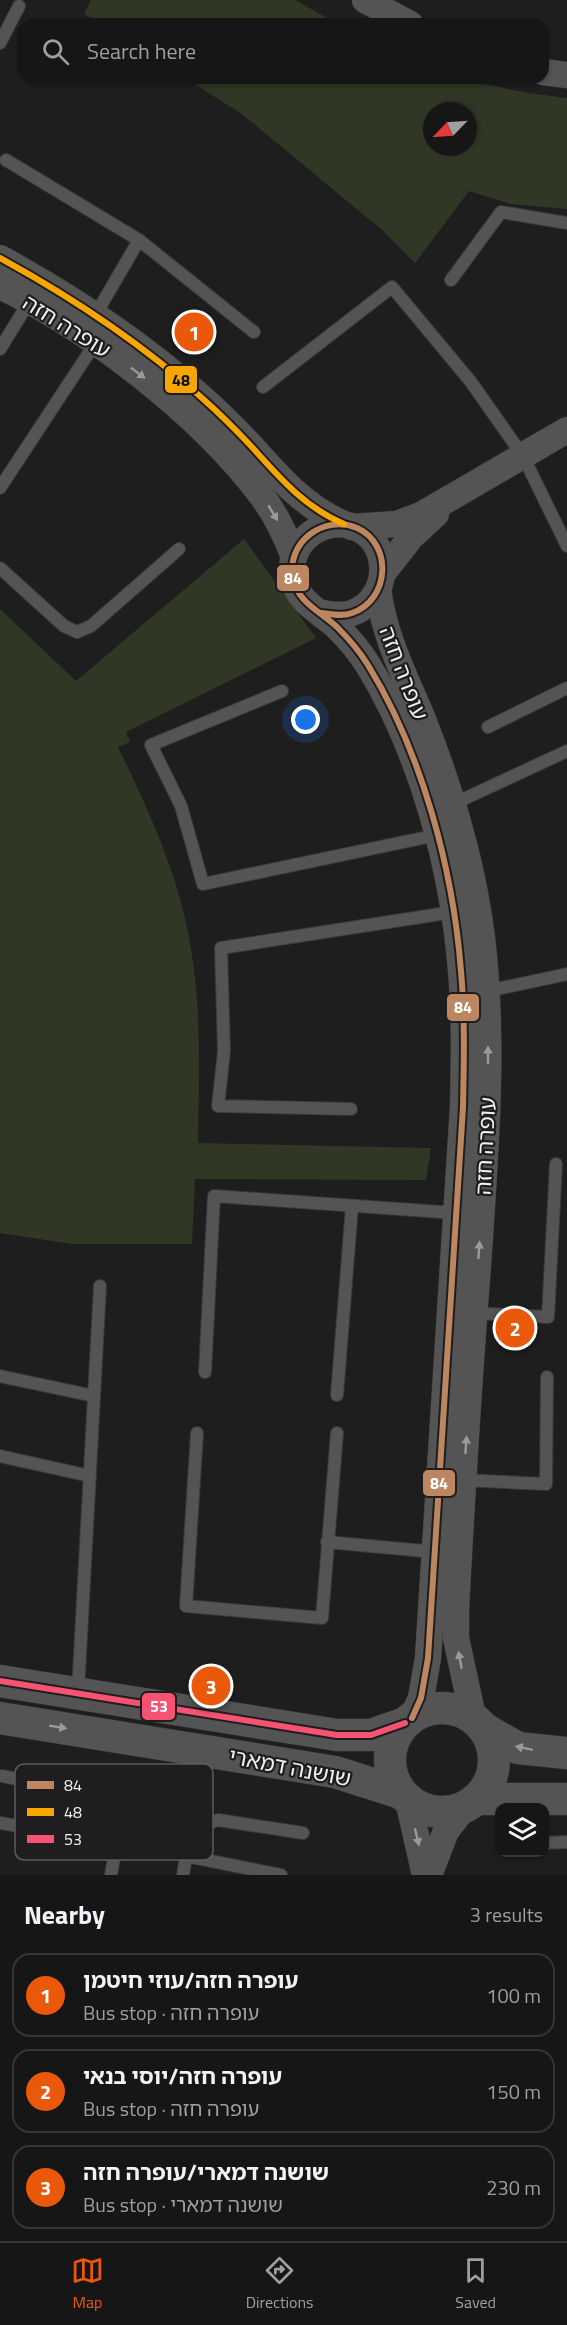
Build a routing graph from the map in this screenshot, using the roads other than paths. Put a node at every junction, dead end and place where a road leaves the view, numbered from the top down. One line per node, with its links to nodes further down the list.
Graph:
1 (365, 0): 3 (street)
2 (19, 6): 4 (lane)
3 (399, 18)
4 (0, 43)
5 (549, 73): 6 (street)
6 (567, 75)
7 (6, 160): 9 (lane)
8 (567, 223): 11 (lane)
9 (139, 240): 14 (lane); 15 (lane)
10 (0, 258): 14 (street, עופרה חזה)
11 (451, 280)
12 (0, 286): 13 (street, עופרה חזה)
13 (29, 302): 16 (street, עופרה חזה); 17 (lane)
14 (96, 314): 23 (street, עופרה חזה)
15 (254, 332)
16 (96, 342): 21 (lane); 26 (street, עופרה חזה, one-way to 26)
17 (0, 349)
18 (263, 387): 20 (lane)
19 (567, 430): 20 (street)
20 (523, 456): 22 (street); 24 (lane)
21 (0, 488)
22 (454, 498): 23 (street); 28 (street)
23 (348, 526): 26 (street); 28 (street)
24 (567, 546)
25 (179, 549): 27 (lane)
26 (294, 557): 29 (street)
27 (0, 568)
28 (380, 581): 29 (street); 34 (street, עופרה חזה)
29 (321, 613): 35 (street, עופרה חזה)
30 (567, 688): 32 (lane)
31 (282, 691): 35 (lane)
32 (488, 727)
33 (567, 751): 34 (lane)
34 (453, 804): 38 (street, עופרה חזה)
35 (437, 835): 36 (street, עופרה חזה)
36 (453, 912): 39 (lane); 42 (street, עופרה חזה)
37 (567, 974): 38 (lane)
38 (487, 991): 44 (street, עופרה חזה, one-way to 38)
39 (351, 1109)
40 (556, 1164): 44 (lane)
41 (352, 1206): 42 (lane); 45 (lane); 48 (lane)
42 (456, 1213): 56 (street, עופרה חזה)
43 (100, 1286): 49 (lane)
44 (474, 1313): 54 (street, עופרה חזה, one-way to 44)
45 (205, 1372)
46 (0, 1376): 49 (lane)
47 (547, 1377): 54 (lane)
48 (337, 1395)
49 (94, 1396): 53 (lane)
50 (197, 1433): 55 (lane)
51 (337, 1433): 55 (lane)
52 (0, 1456): 53 (lane)
53 (90, 1476): 58 (lane)
54 (463, 1480): 61 (street, עופרה חזה, one-way to 54)
55 (327, 1542): 56 (lane)
56 (435, 1552): 60 (street, עופרה חזה)
57 (0, 1681): 58 (street, שושנה דמארי)
58 (78, 1693): 60 (street, שושנה דמארי)
59 (0, 1718): 65 (street, שושנה דמארי, one-way to 65)
60 (409, 1720): 61 (street); 65 (street)
61 (479, 1724): 62 (street, one-way to 61); 67 (street)
62 (567, 1753)
63 (2, 1776): 64 (lane)
64 (15, 1779)
65 (404, 1796): 67 (street); 80 (street, one-way to 80)
66 (567, 1799): 67 (street)
67 (471, 1804): 81 (street)
68 (213, 1821): 71 (lane)
69 (0, 1823): 70 (lane)
70 (15, 1826)
71 (303, 1833)
72 (567, 1842): 73 (lane)
73 (549, 1843)
74 (113, 1860): 77 (lane)
75 (185, 1860): 78 (lane)
76 (206, 1860): 79 (lane)
77 (111, 1875)
78 (183, 1875)
79 (281, 1875)
80 (425, 1875)
81 (429, 1875)

